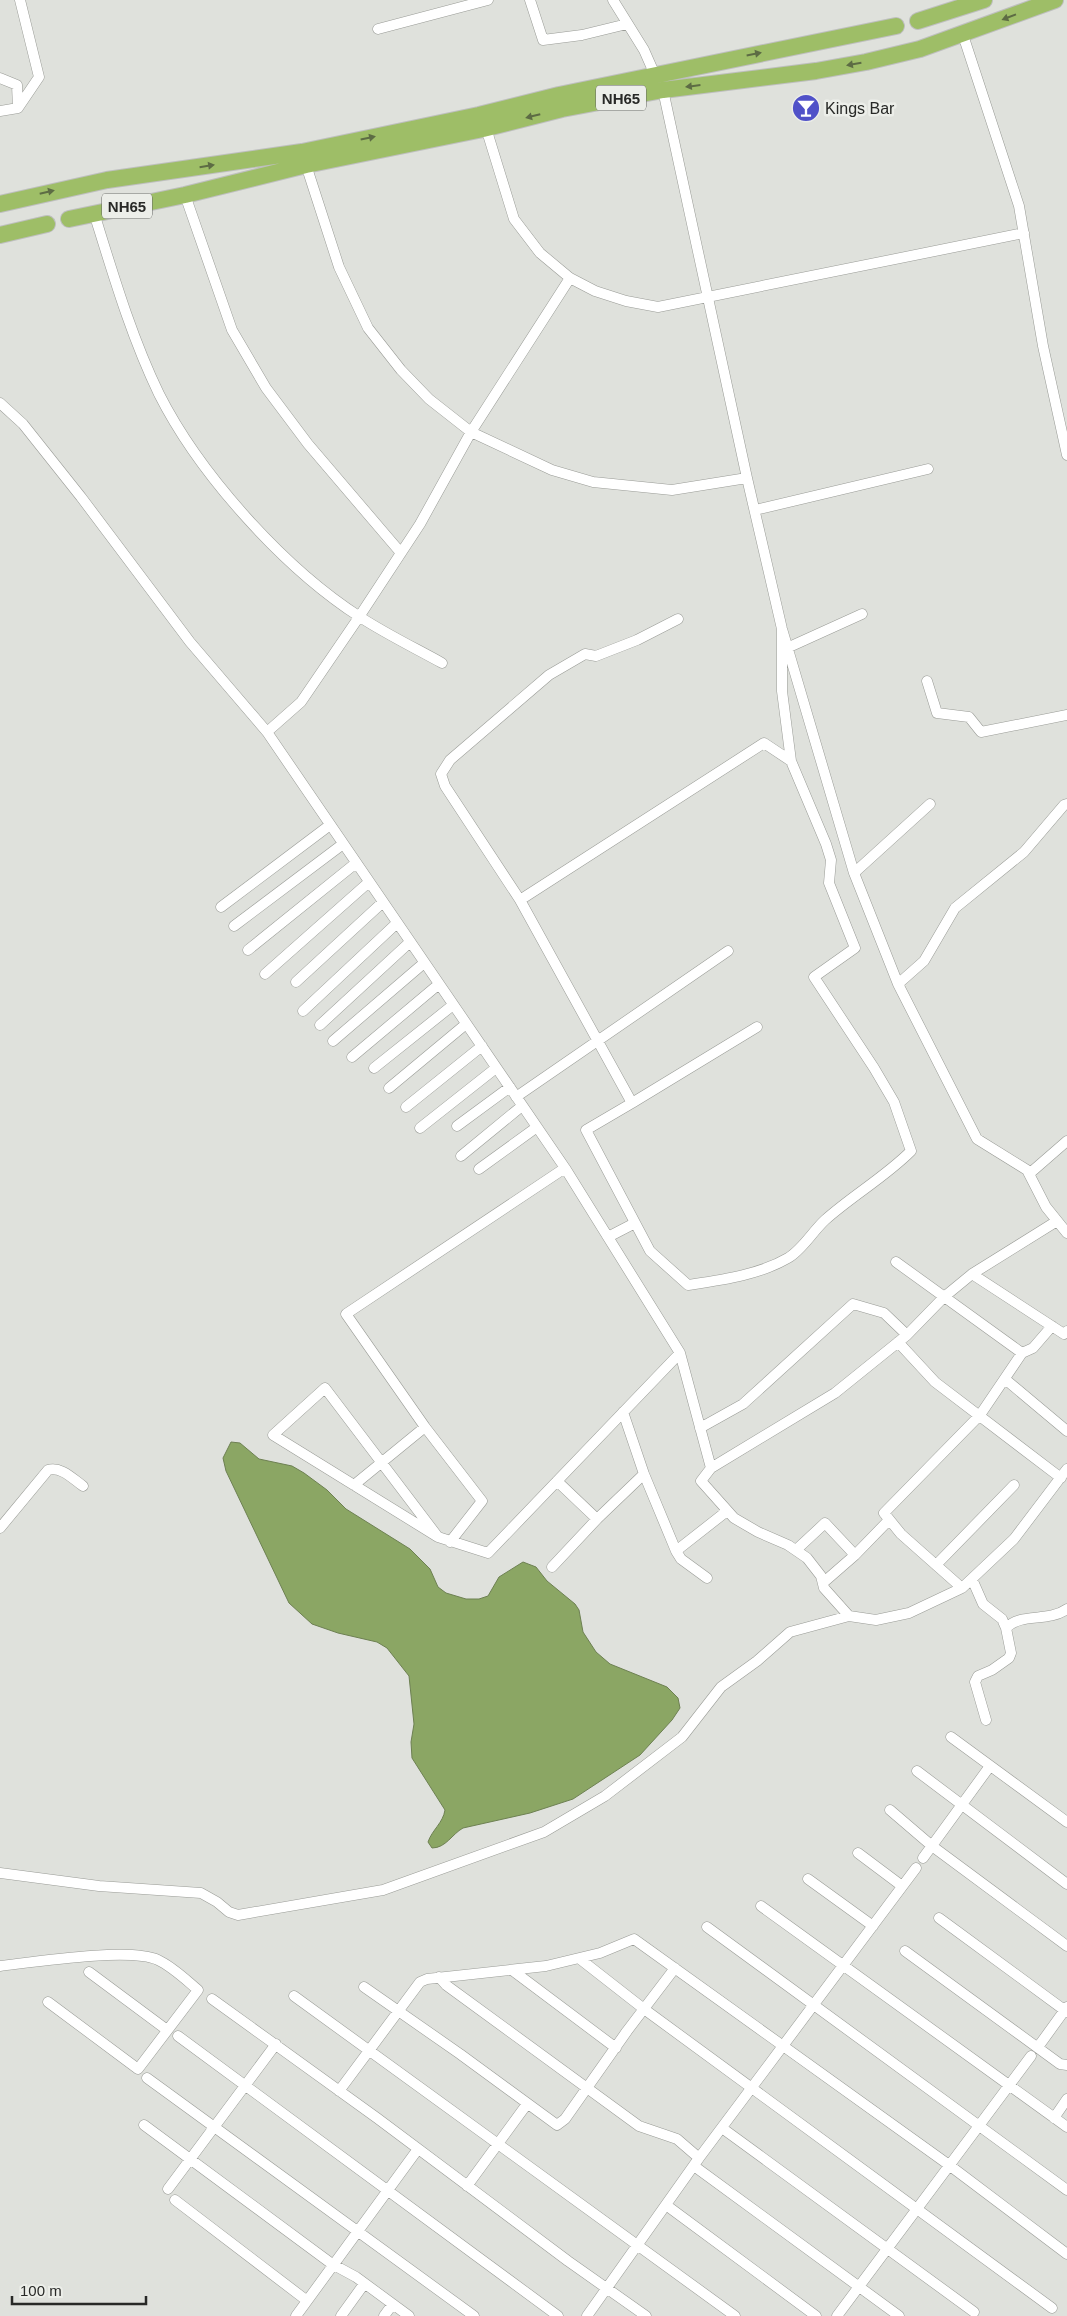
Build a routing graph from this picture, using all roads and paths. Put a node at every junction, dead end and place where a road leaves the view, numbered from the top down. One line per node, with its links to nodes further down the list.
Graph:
1 (20, 0): 15 (street)
2 (488, 0): 10 (street)
3 (530, 0): 8 (street)
4 (613, 0): 8 (street)
5 (984, 0): 7 (highway)
6 (1054, 0): 11 (highway, NH65, one-way to 11)
7 (918, 21)
8 (627, 24): 12 (street)
9 (896, 26): 12 (highway, NH65, one-way to 9)
10 (378, 29)
11 (963, 35): 14 (highway, NH65, one-way to 14); 24 (street)
12 (655, 75): 20 (highway, NH65, one-way to 12)
13 (0, 78): 15 (street)
14 (663, 90): 17 (highway, NH65, one-way to 17); 27 (street)
15 (18, 108): 16 (street)
16 (0, 110)
17 (486, 128): 18 (highway, NH65); 26 (street)
18 (306, 165): 19 (highway, NH65); 29 (street)
19 (185, 195): 21 (highway, NH65); 34 (street)
20 (0, 204)
21 (94, 213): 22 (highway, NH65); 36 (street)
22 (69, 219)
23 (46, 224): 25 (highway)
24 (1024, 233): 27 (street); 30 (street)
25 (0, 235)
26 (570, 278): 27 (street); 29 (street)
27 (708, 297): 32 (street)
28 (0, 402): 43 (street)
29 (471, 432): 32 (street); 34 (street)
30 (1067, 455)
31 (928, 469): 33 (street)
32 (747, 478): 33 (street)
33 (755, 510): 38 (street)
34 (401, 553): 36 (street)
35 (862, 614): 39 (street)
36 (359, 617): 40 (street); 43 (street)
37 (678, 619): 52 (street)
38 (782, 629): 39 (street); 44 (street)
39 (787, 648): 50 (street)
40 (442, 663)
41 (927, 680): 42 (street)
42 (1067, 715)
43 (267, 732): 47 (street)
44 (791, 761): 52 (street); 91 (street)
45 (930, 804): 50 (street)
46 (1067, 804): 64 (street)
47 (330, 825): 48 (street); 54 (street)
48 (343, 844): 49 (street); 56 (street)
49 (356, 863): 51 (street); 58 (street)
50 (854, 873): 64 (street)
51 (369, 882): 53 (street); 61 (street)
52 (520, 900): 71 (street)
53 (383, 902): 55 (street); 62 (street)
54 (221, 907)
55 (397, 922): 57 (street); 66 (street)
56 (234, 926)
57 (410, 942): 60 (street); 68 (street)
58 (248, 950)
59 (728, 951): 71 (street)
60 (424, 963): 63 (street); 70 (street)
61 (265, 974)
62 (296, 982)
63 (439, 984): 65 (street); 73 (street)
64 (898, 984): 89 (street)
65 (453, 1005): 67 (street); 74 (street)
66 (303, 1011)
67 (466, 1024): 72 (street); 77 (street)
68 (320, 1025)
69 (757, 1027): 79 (street)
70 (333, 1041)
71 (599, 1042): 78 (street); 79 (street)
72 (482, 1046): 75 (street); 81 (street)
73 (352, 1057)
74 (374, 1068)
75 (496, 1068): 76 (street); 84 (street)
76 (510, 1087): 78 (street); 82 (street)
77 (389, 1088)
78 (516, 1097): 80 (street)
79 (632, 1103): 91 (street)
80 (522, 1106): 83 (street); 86 (street)
81 (406, 1107)
82 (457, 1126)
83 (537, 1127): 87 (street); 88 (street)
84 (420, 1128)
85 (1067, 1141): 89 (street)
86 (461, 1156)
87 (565, 1168): 93 (street); 106 (street)
88 (479, 1169)
89 (1029, 1174): 90 (street)
90 (1057, 1221): 92 (street); 95 (street)
91 (635, 1223): 93 (street)
92 (1067, 1233)
93 (608, 1237): 101 (street)
94 (896, 1262): 96 (street)
95 (972, 1274): 96 (street); 97 (street)
96 (944, 1297): 99 (street); 102 (street)
97 (1052, 1326): 98 (street); 102 (street)
98 (1067, 1331)
99 (907, 1335): 100 (street); 107 (street)
100 (898, 1342): 105 (street); 110 (street)
101 (680, 1353): 104 (street); 107 (street)
102 (1022, 1354): 103 (street)
103 (1005, 1379): 105 (street); 108 (street)
104 (623, 1412): 112 (street); 114 (street)
105 (980, 1415): 113 (street); 120 (street)
106 (425, 1427): 109 (street); 123 (street)
107 (700, 1428): 110 (street)
108 (1067, 1431)
109 (381, 1463): 115 (street); 115 (street); 122 (street)
110 (711, 1468): 118 (street)
111 (1067, 1469): 113 (street)
112 (644, 1474): 119 (street); 125 (street)
113 (1060, 1478): 130 (street)
114 (557, 1481): 119 (street); 123 (street)
115 (354, 1485): 122 (street)
116 (1014, 1485): 127 (street)
117 (83, 1486): 121 (street)
118 (727, 1510): 124 (street); 125 (street)
119 (597, 1519): 128 (street)
120 (889, 1520): 126 (street); 127 (street)
121 (0, 1528)
122 (438, 1537): 123 (street)
123 (450, 1542)
124 (796, 1550): 126 (street); 131 (street)
125 (676, 1551): 129 (street)
126 (855, 1555): 131 (street)
127 (936, 1565): 132 (street)
128 (552, 1567)
129 (707, 1578)
130 (972, 1579): 132 (street); 135 (street)
131 (824, 1582): 134 (street)
132 (962, 1588): 134 (street)
133 (1067, 1609): 135 (street)
134 (849, 1616): 147 (street)
135 (1006, 1628): 136 (street)
136 (986, 1720)
137 (951, 1737): 138 (street)
138 (990, 1766): 140 (street); 142 (street)
139 (916, 1771): 140 (street)
140 (961, 1805): 143 (street); 149 (street)
141 (890, 1810): 143 (street)
142 (1067, 1822)
143 (932, 1846): 145 (street); 155 (street)
144 (858, 1854): 150 (street)
145 (923, 1858)
146 (916, 1868): 150 (street)
147 (0, 1873)
148 (808, 1879): 153 (street)
149 (1067, 1884)
150 (902, 1886): 153 (street)
151 (761, 1906): 158 (street)
152 (939, 1918): 170 (street)
153 (874, 1926): 158 (street)
154 (707, 1927): 168 (street)
155 (1067, 1946)
156 (905, 1951): 176 (street)
157 (580, 1959): 160 (street); 161 (street); 169 (street)
158 (845, 1965): 168 (street); 183 (street)
159 (0, 1966): 172 (street)
160 (675, 1968): 169 (street); 175 (street)
161 (512, 1970): 163 (street); 177 (street)
162 (89, 1972): 172 (street)
163 (439, 1977): 171 (street); 184 (street)
164 (364, 1987): 171 (street)
165 (294, 1996): 178 (street)
166 (212, 1999): 174 (street)
167 (48, 2002): 172 (street)
168 (815, 2006): 175 (street); 191 (street)
169 (644, 2009): 177 (street); 185 (street)
170 (1066, 2010): 176 (street)
171 (398, 2011): 178 (street); 188 (street)
172 (167, 2030)
173 (178, 2036): 182 (street)
174 (276, 2044): 182 (street); 186 (street)
175 (784, 2047): 185 (street); 199 (street)
176 (1038, 2047): 180 (street)
177 (616, 2048): 184 (street)
178 (369, 2050): 186 (street); 195 (street)
179 (1031, 2056): 183 (street)
180 (1067, 2065)
181 (147, 2078): 193 (street)
182 (244, 2086): 193 (street); 203 (street)
183 (1009, 2086): 189 (street); 191 (street)
184 (587, 2088): 188 (street); 198 (street)
185 (753, 2088): 194 (street); 206 (street)
186 (339, 2090): 196 (street)
187 (1067, 2099): 189 (street)
188 (527, 2104): 195 (street)
189 (1054, 2118): 192 (street)
190 (144, 2125): 197 (street)
191 (978, 2126): 199 (street); 202 (street)
192 (1067, 2127)
193 (214, 2128): 197 (street); 207 (street)
194 (722, 2128): 198 (street); 209 (street)
195 (497, 2144): 200 (street); 208 (street)
196 (418, 2149): 200 (street); 203 (street)
197 (190, 2160): 201 (street); 211 (street)
198 (696, 2162): 205 (street); 213 (street)
199 (949, 2165): 206 (street); 210 (street)
200 (467, 2186): 214 (street)
201 (168, 2189)
202 (1067, 2190)
203 (387, 2191): 207 (street); 224 (street)
204 (174, 2200): 215 (street)
205 (666, 2205): 208 (street); 228 (street)
206 (917, 2209): 209 (street); 217 (street)
207 (357, 2232): 211 (street); 223 (street)
208 (638, 2245): 214 (street); 227 (street)
209 (887, 2249): 213 (street); 218 (street)
210 (1067, 2254)
211 (332, 2264): 212 (street); 215 (street)
212 (364, 2284): 216 (street); 220 (street)
213 (858, 2287): 229 (street); 230 (street)
214 (607, 2289): 225 (street); 226 (street)
215 (306, 2300): 219 (street)
216 (392, 2305): 221 (street); 222 (street)
217 (1052, 2308)
218 (974, 2312)
219 (296, 2316)
220 (341, 2316)
221 (384, 2316)
222 (408, 2316)
223 (474, 2316)
224 (558, 2316)
225 (587, 2316)
226 (646, 2316)
227 (735, 2316)
228 (816, 2316)
229 (837, 2316)
230 (899, 2316)

